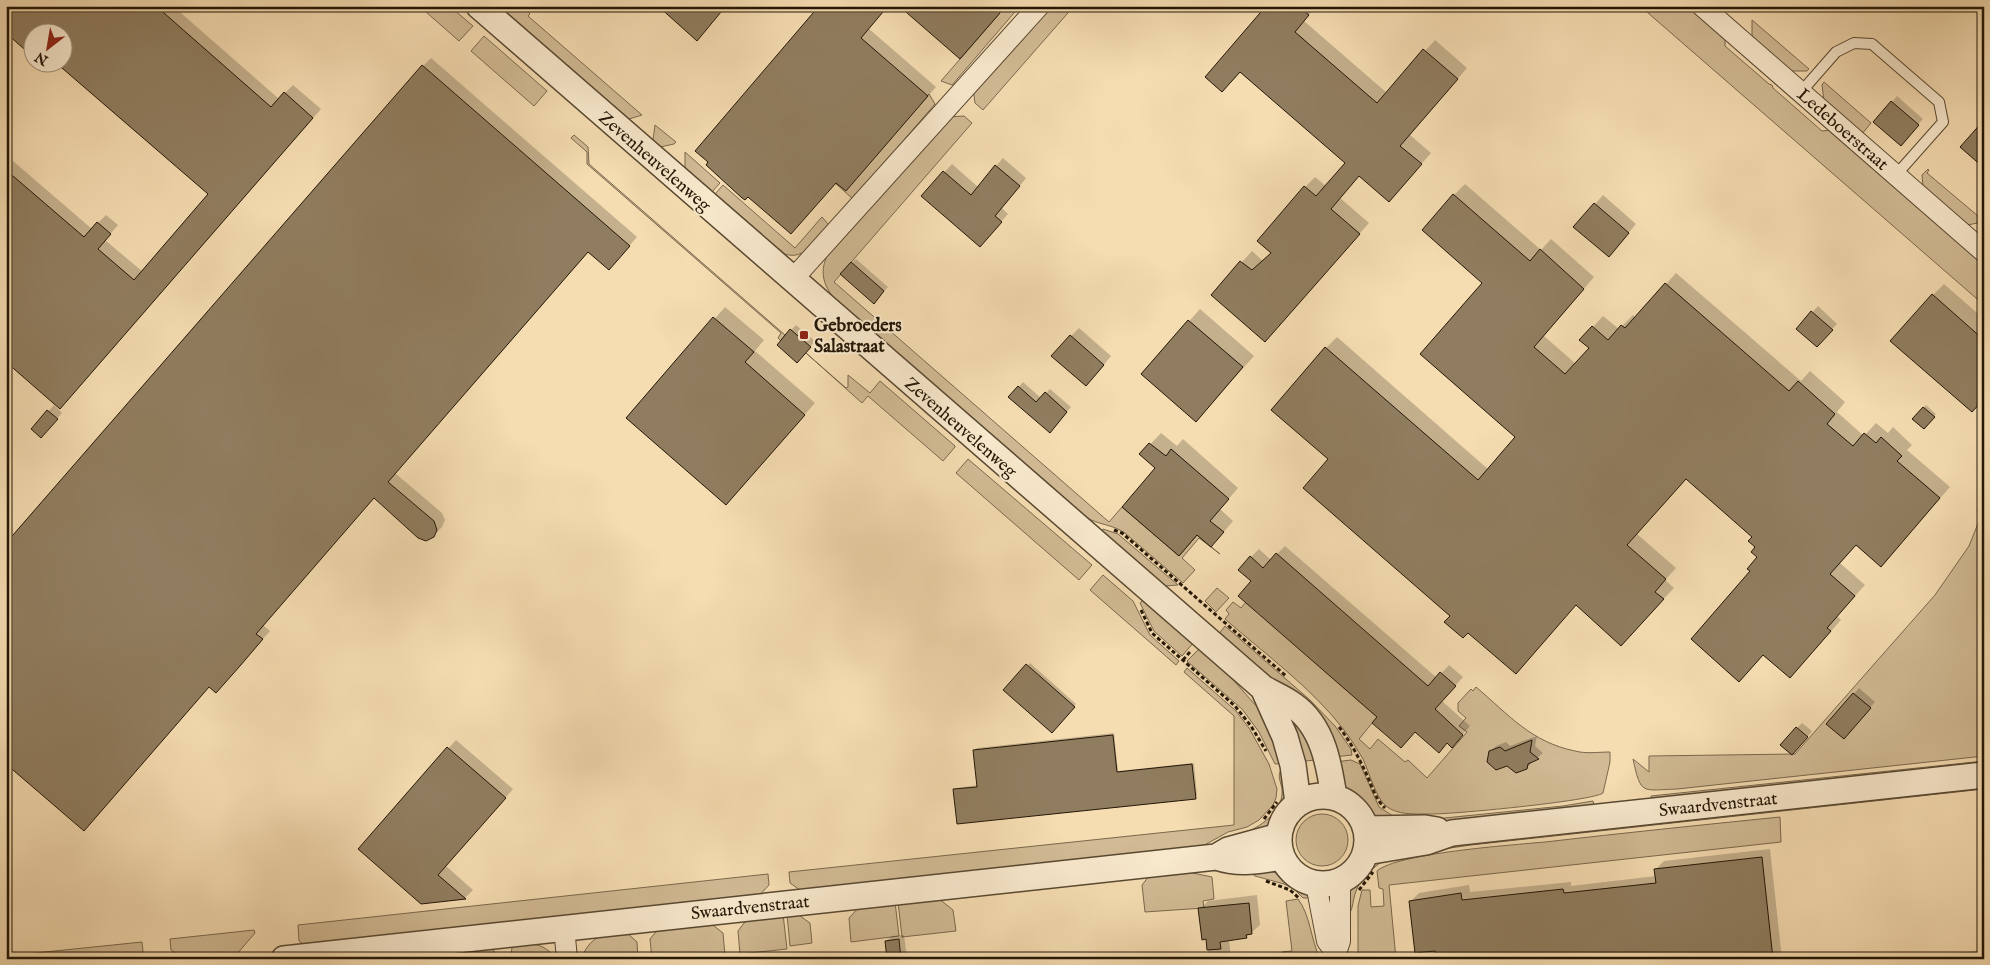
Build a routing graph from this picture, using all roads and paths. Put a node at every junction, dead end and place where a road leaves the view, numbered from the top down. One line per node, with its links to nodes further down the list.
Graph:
1 (479, 6): 7 (street, Zevenheuvelenweg)
2 (1039, 6): 7 (street)
3 (1702, 6): 4 (street, Ledeboerstraat)
4 (1800, 92): 5 (street, Ledeboerstraat); 5 (lane)
5 (1896, 175): 6 (street, Ledeboerstraat)
6 (1981, 243)
7 (792, 280): 8 (street, Zevenheuvelenweg)
8 (1263, 688): 11 (street, Zevenheuvelenweg); 12 (street, Zevenheuvelenweg)
9 (1357, 756): 13 (path)
10 (1984, 775): 15 (street, Swaardvenstraat)
11 (1334, 797): 12 (street); 15 (street)
12 (1298, 804): 14 (street)
13 (1391, 812)
14 (1281, 846): 16 (street); 17 (street, Swaardvenstraat)
15 (1369, 850): 16 (street); 16 (path)
16 (1338, 887): 18 (street)
17 (564, 927): 19 (street, Swaardvenstraat); 20 (street)
18 (1336, 956)
19 (284, 959)
20 (568, 959)

